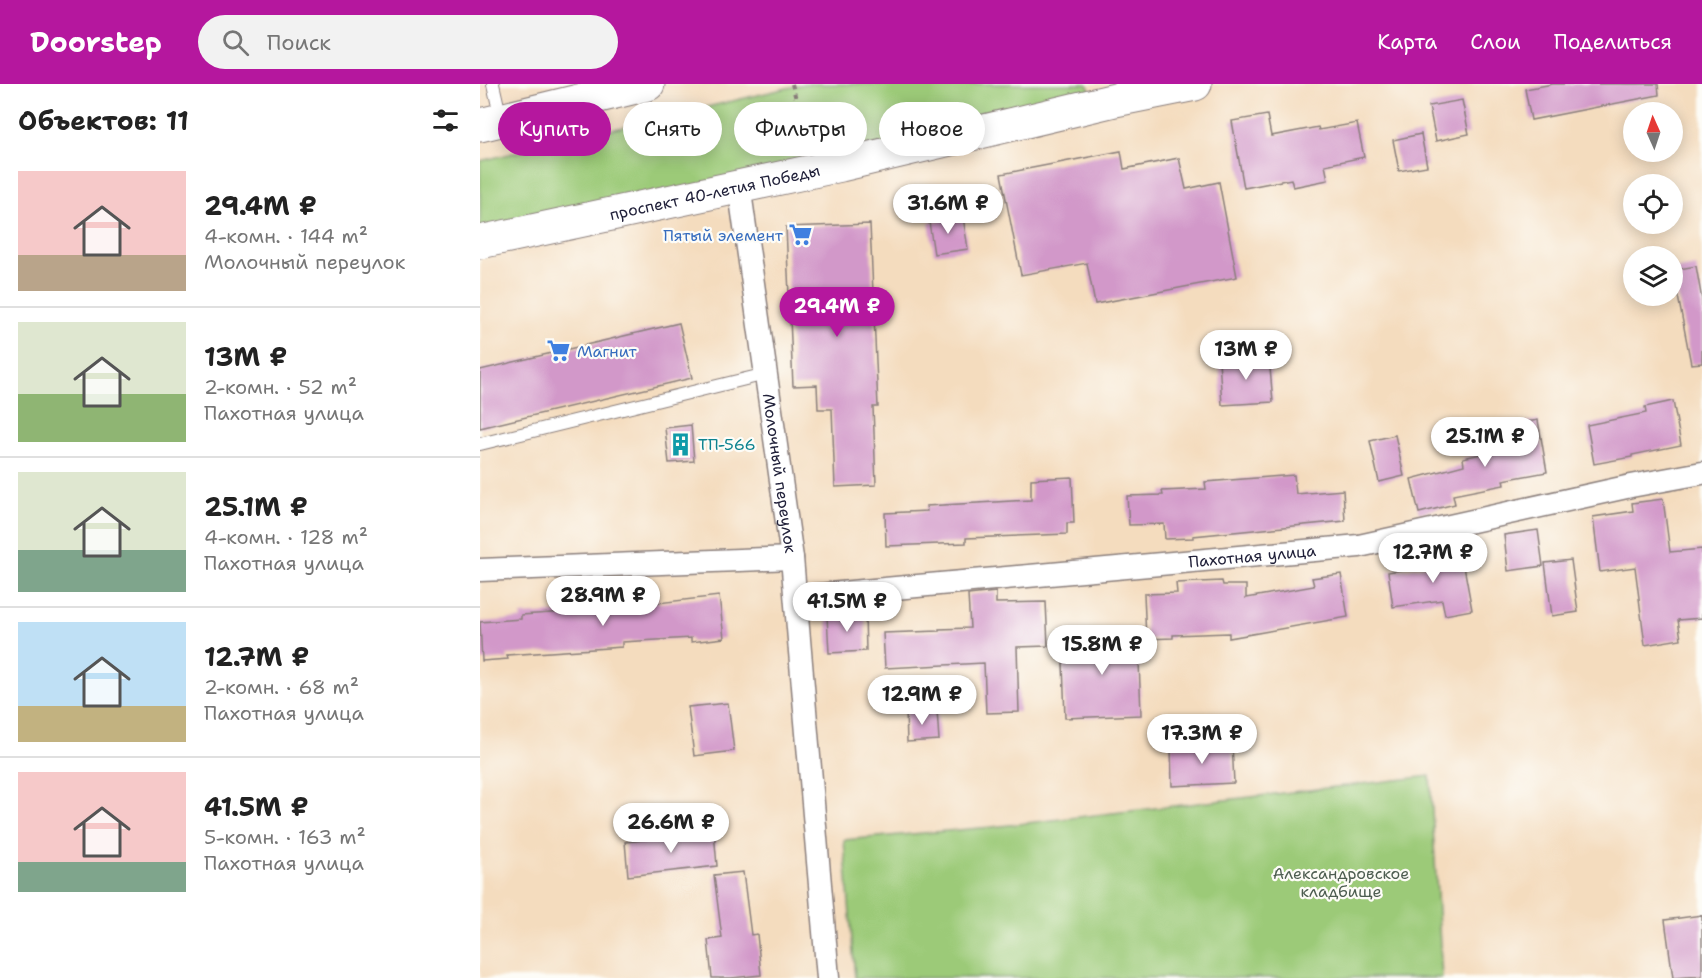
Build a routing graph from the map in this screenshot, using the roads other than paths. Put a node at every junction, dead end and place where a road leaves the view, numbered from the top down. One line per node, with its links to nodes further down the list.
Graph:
1 (493, 84): 5 (lane)
2 (648, 84): 5 (main road)
3 (1195, 84): 4 (main road, проспект 40-летия Победы)
4 (1108, 92): 6 (main road, проспект 40-летия Победы)
5 (491, 122)
6 (739, 185): 7 (main road, проспект 40-летия Победы); 8 (street, Молочный переулок)
7 (480, 242)
8 (766, 374): 9 (lane); 11 (street, Молочный переулок)
9 (480, 444)
10 (1702, 473): 13 (street, Пахотная улица)
11 (792, 558): 12 (street); 13 (street, Молочный переулок)
12 (480, 570)
13 (796, 597): 14 (street, Молочный переулок)
14 (828, 978)

